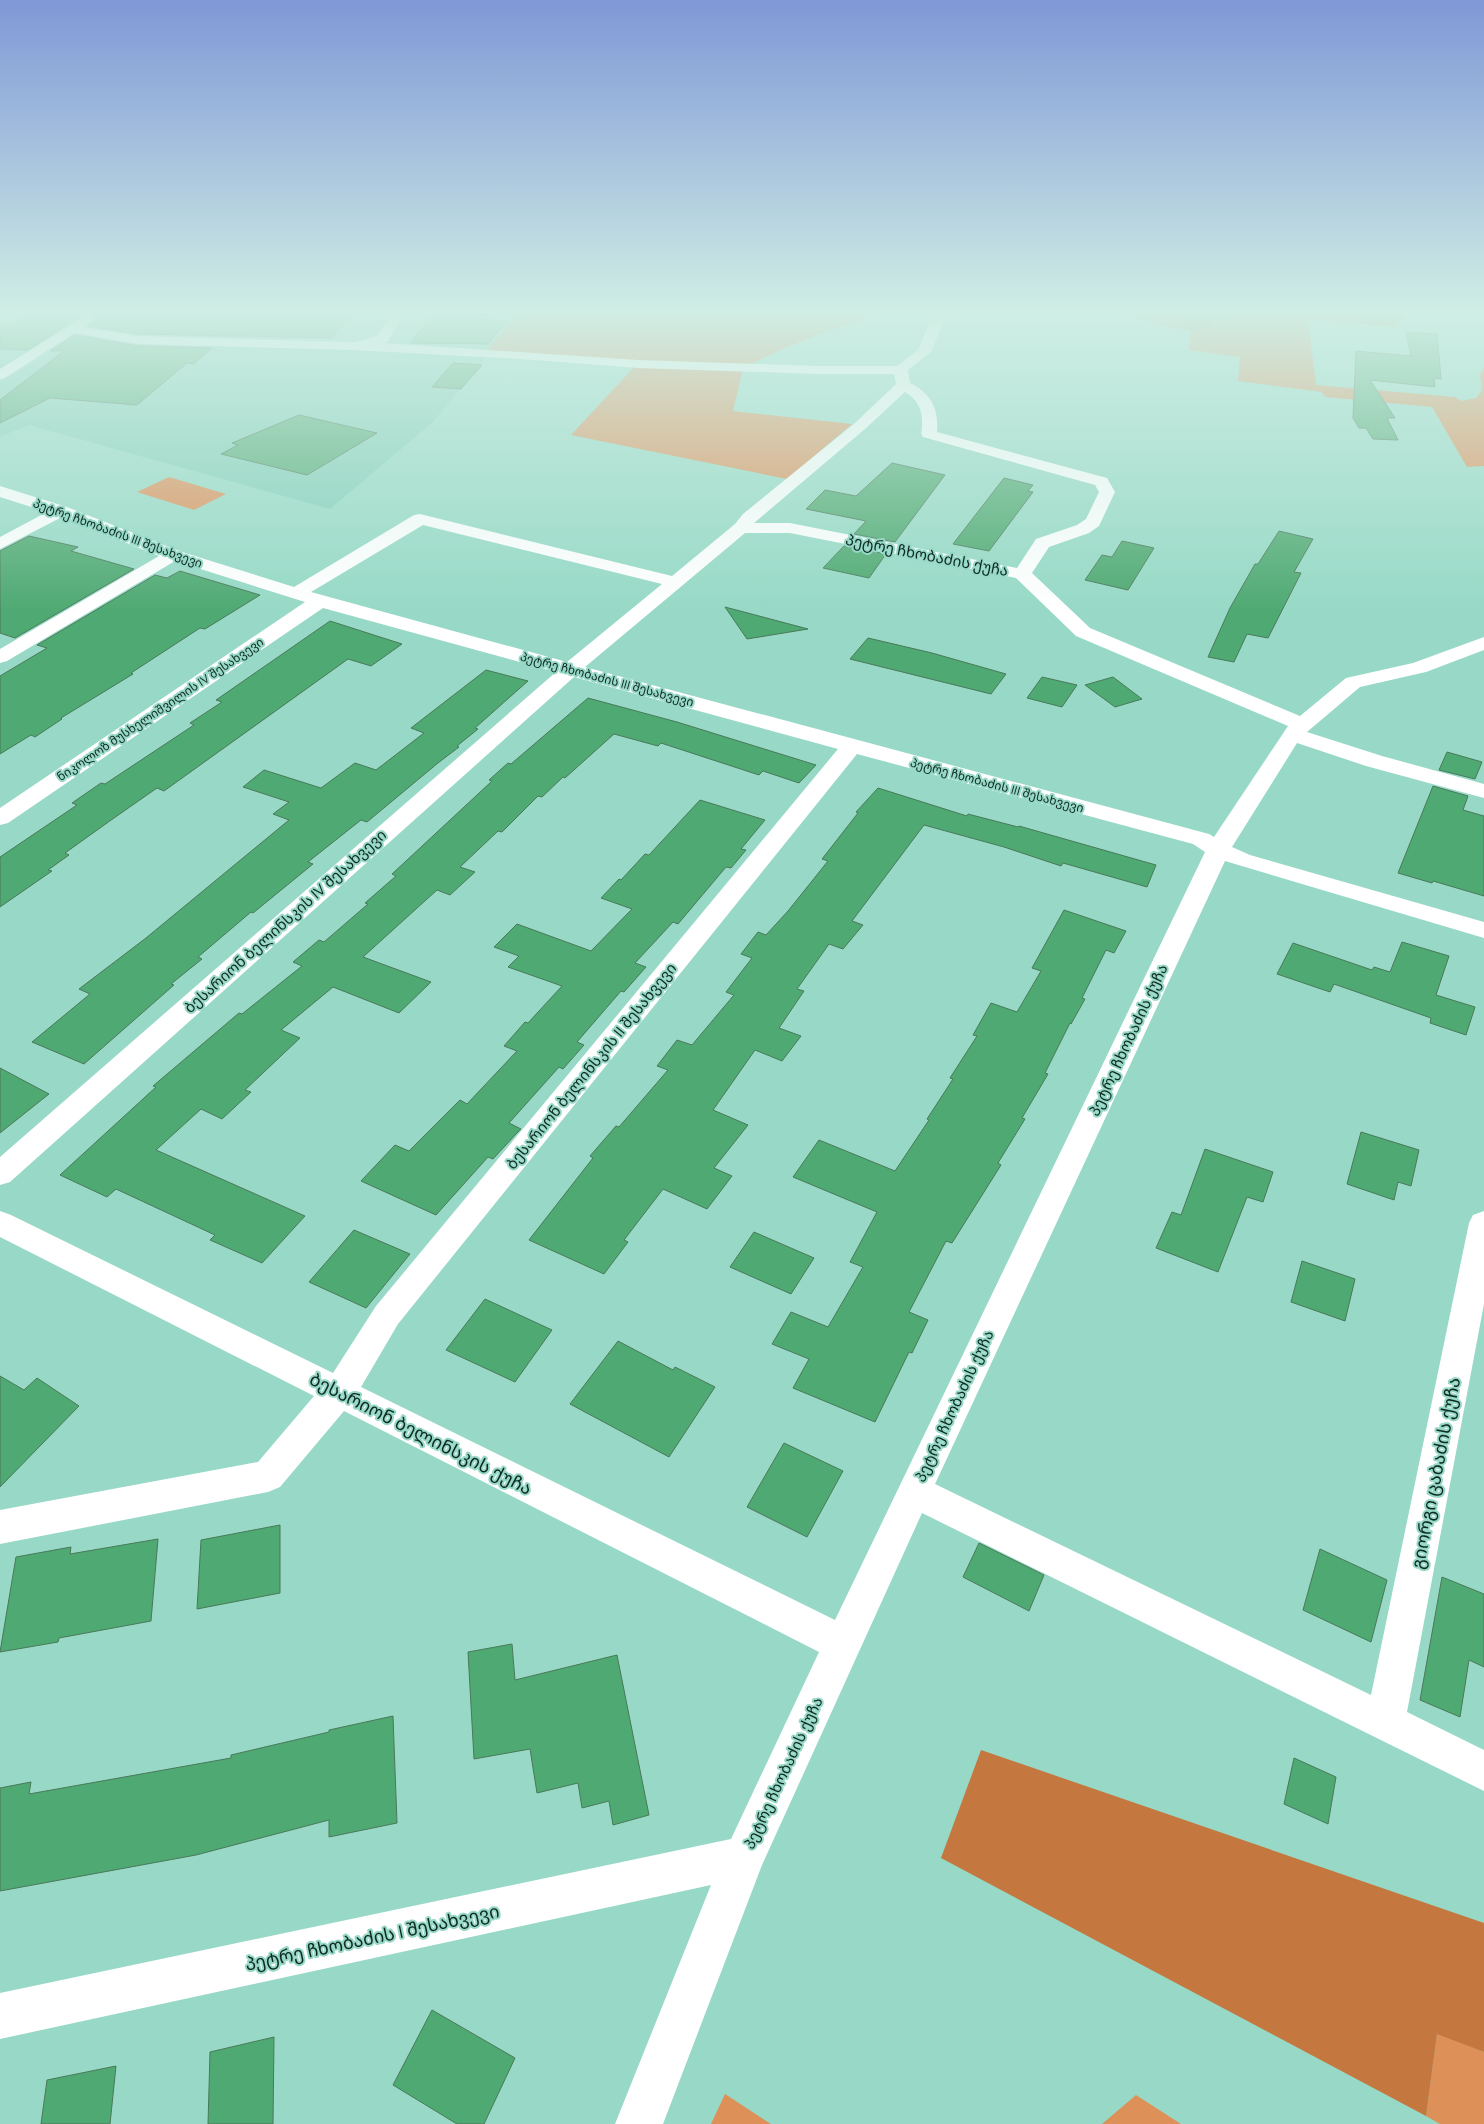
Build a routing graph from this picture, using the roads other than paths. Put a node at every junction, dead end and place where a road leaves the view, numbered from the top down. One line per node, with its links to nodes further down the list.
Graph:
1 (871, 413): 5 (street)
2 (930, 413): 8 (street)
3 (0, 491): 4 (street, პეტრე ჩხობაძის III შესახვევი)
4 (61, 511): 6 (street); 7 (street, პეტრე ჩხობაძის III შესახვევი)
5 (741, 528): 8 (street, პეტრე ჩხობაძის ქუჩა); 9 (street)
6 (0, 544)
7 (173, 555): 10 (street, პეტრე ჩხობაძის III შესახვევი); 13 (street)
8 (1022, 574): 15 (street, პეტრე ჩხობაძის ქუჩა)
9 (674, 582): 10 (street); 14 (street)
10 (297, 593): 11 (street, პეტრე ჩხობაძის III შესახვევი)
11 (320, 601): 14 (street, პეტრე ჩხობაძის III შესახვევი); 18 (street, ნიკოლოზ მუსხელიშვილის IV შესახვევი)
12 (1484, 643): 15 (street)
13 (0, 657)
14 (571, 669): 16 (street, პეტრე ჩხობაძის III შესახვევი); 21 (street, ბესარიონ ბელინსკის IV შესახვევი)
15 (1297, 729): 17 (street); 19 (street, პეტრე ჩხობაძის ქუჩა)
16 (852, 746): 19 (street, პეტრე ჩხობაძის III შესახვევი); 24 (street, ბესარიონ ბელინსკის II შესახვევი)
17 (1484, 791)
18 (0, 818)
19 (1218, 850): 20 (street, პეტრე ჩხობაძის III შესახვევი); 25 (street, პეტრე ჩხობაძის ქუჩა)
20 (1484, 930)
21 (0, 1174)
22 (0, 1223): 24 (street, ბესარიონ ბელინსკის ქუჩა)
23 (1484, 1223): 28 (street, გიორგი ცაბაძის ქუჩა)
24 (339, 1392): 26 (street, ბესარიონ ბელინსკის II შესახვევი); 27 (street, ბესარიონ ბელინსკის ქუჩა)
25 (914, 1491): 27 (street, პეტრე ჩხობაძის ქუჩა); 28 (street)
26 (0, 1527)
27 (843, 1644): 30 (street, პეტრე ჩხობაძის ქუჩა)
28 (1385, 1722): 29 (street)
29 (1484, 1771)
30 (744, 1858): 31 (street, პეტრე ჩხობაძის I შესახვევი); 32 (street, პეტრე ჩხობაძის ქუჩა)
31 (0, 2016)
32 (639, 2124)

